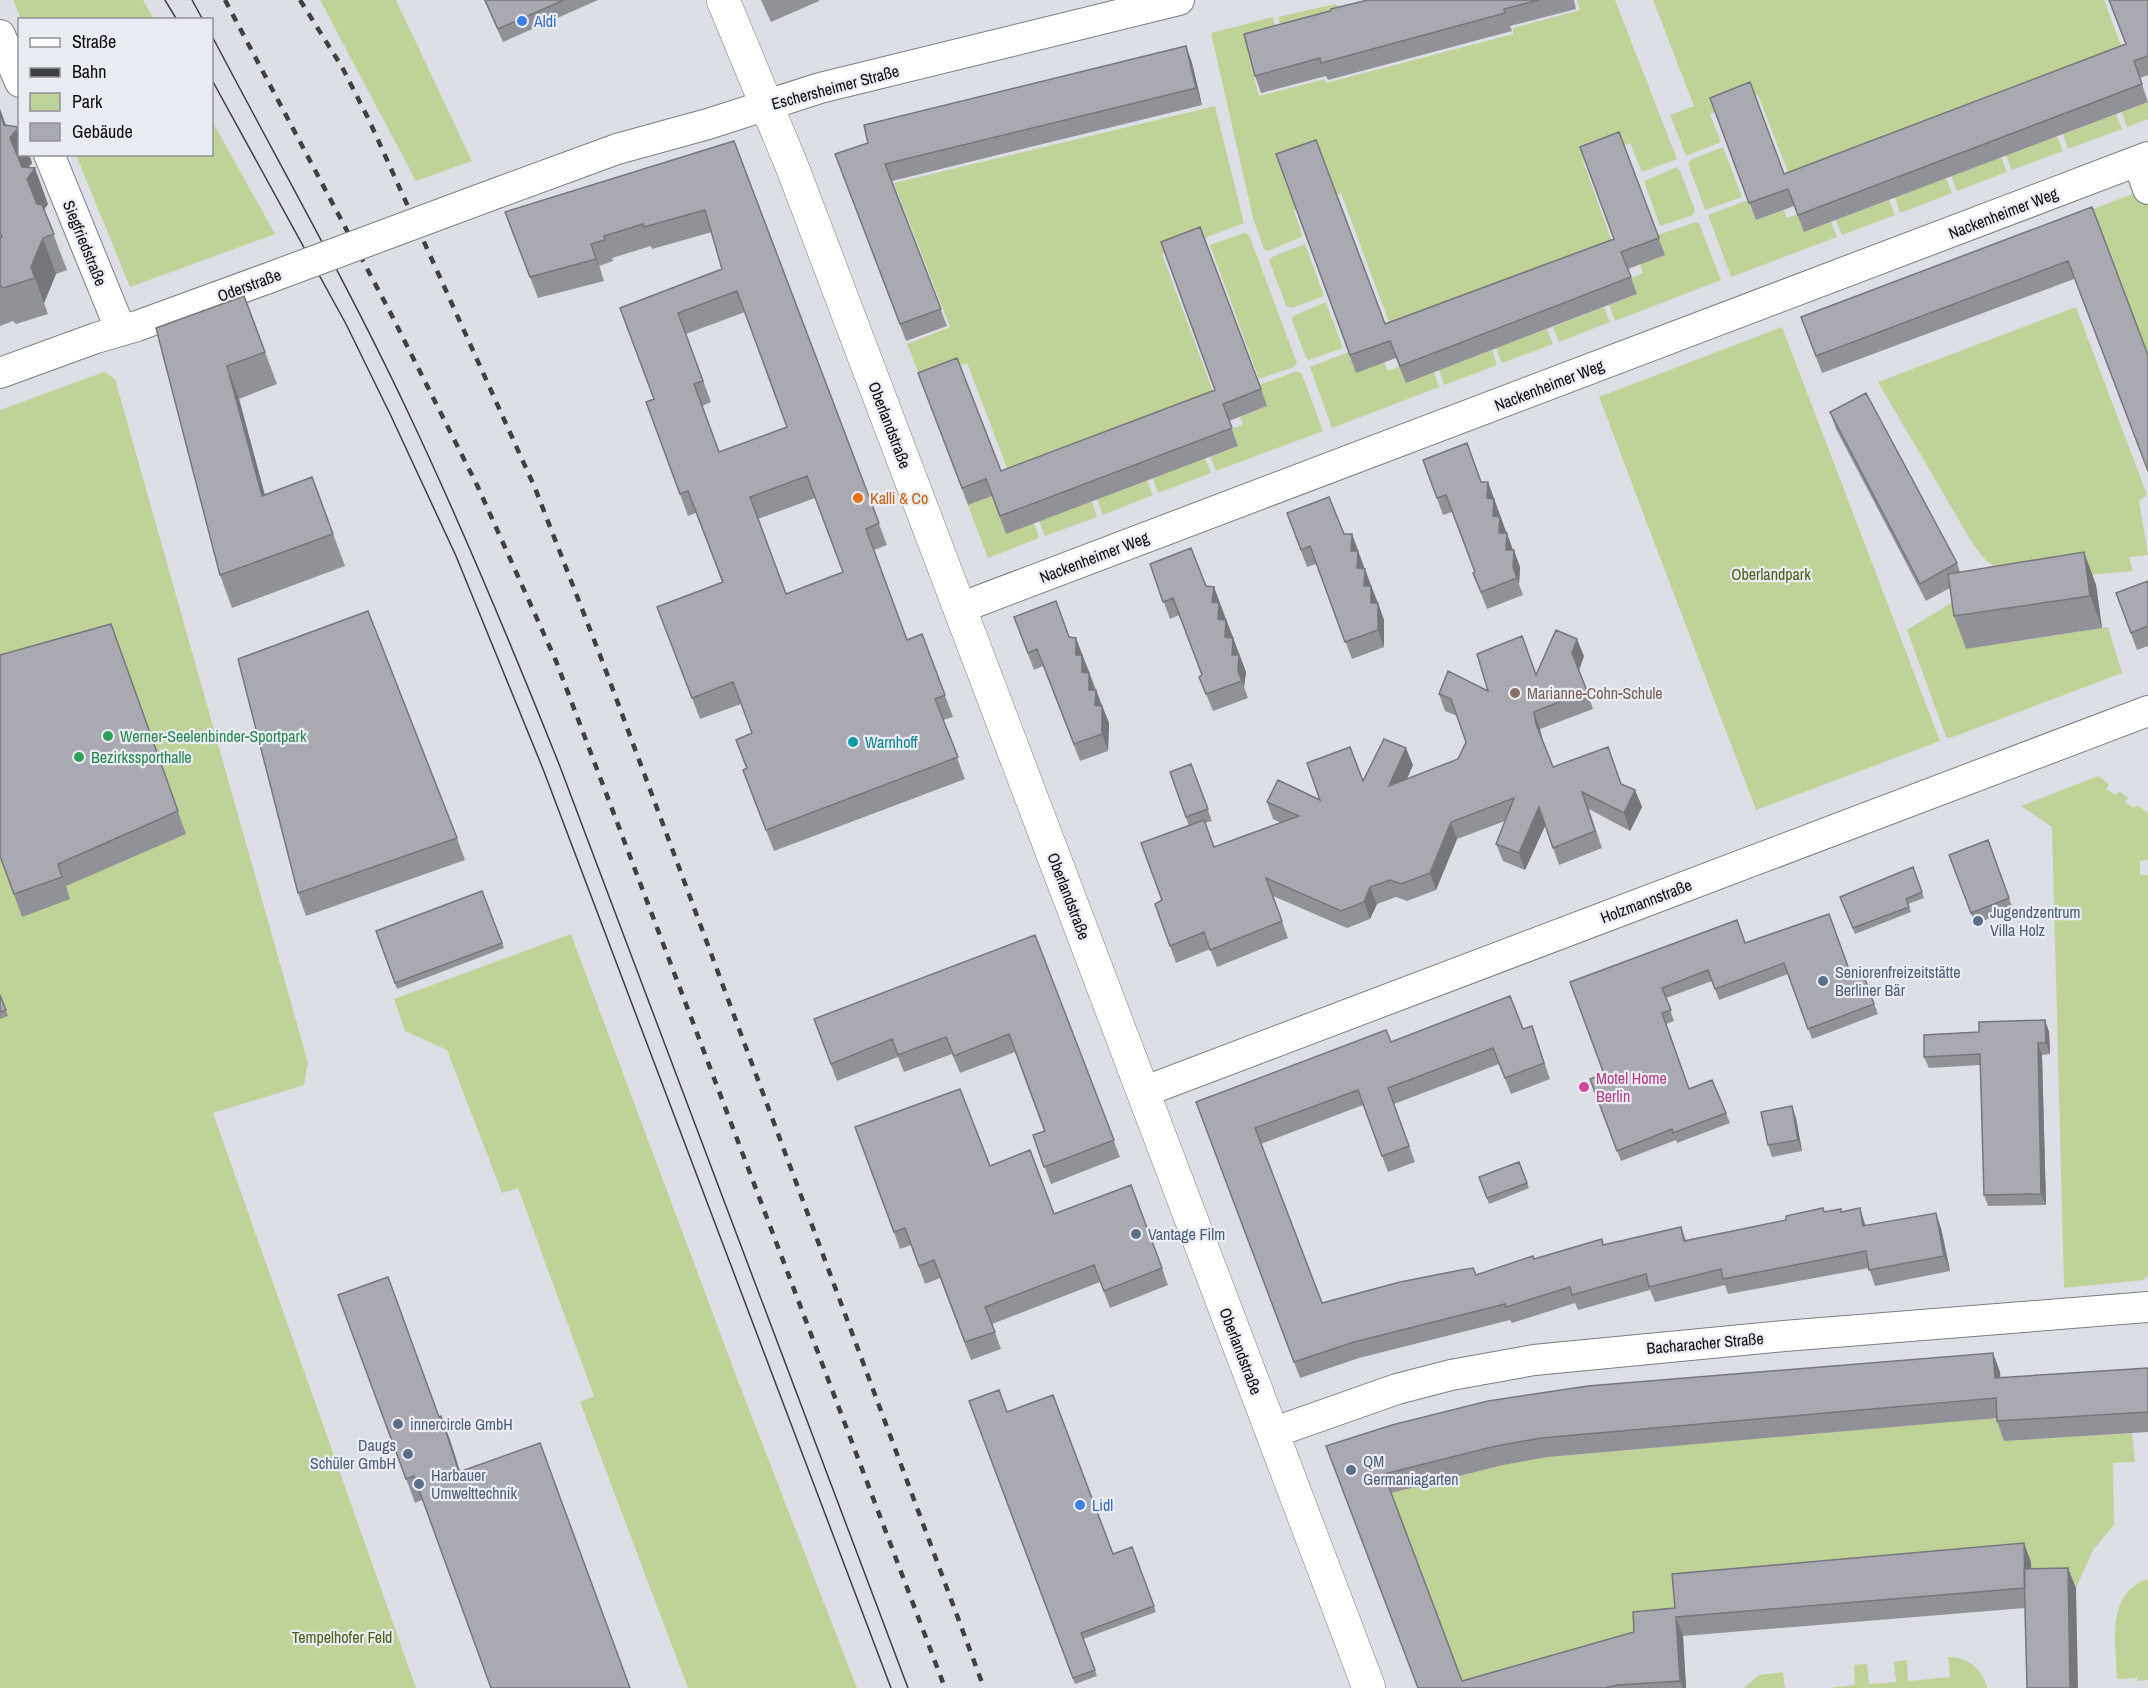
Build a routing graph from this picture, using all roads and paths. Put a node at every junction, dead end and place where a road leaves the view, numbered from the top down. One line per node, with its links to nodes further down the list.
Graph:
1 (723, 0): 5 (street, Oberlandstraße)
2 (1179, 0): 5 (street, Eschersheimer Straße)
3 (0, 35): 4 (street)
4 (18, 77)
5 (767, 105): 9 (street, Eschersheimer Straße); 12 (street, Oberlandstraße)
6 (50, 156): 10 (street, Siegfriedstraße)
7 (2143, 159): 8 (street, Nackenheimer Weg); 12 (street, Nackenheimer Weg)
8 (2148, 189)
9 (497, 193): 10 (street, Oderstraße, bridge)
10 (121, 332): 11 (street, Oderstraße)
11 (0, 373)
12 (960, 608): 14 (street, Oberlandstraße)
13 (2148, 711): 14 (street, Holzmannstraße)
14 (1143, 1092): 16 (street, Oberlandstraße)
15 (2148, 1307): 16 (street, Bacharacher Straße)
16 (1272, 1433): 17 (street, Oberlandstraße)
17 (1369, 1688)

